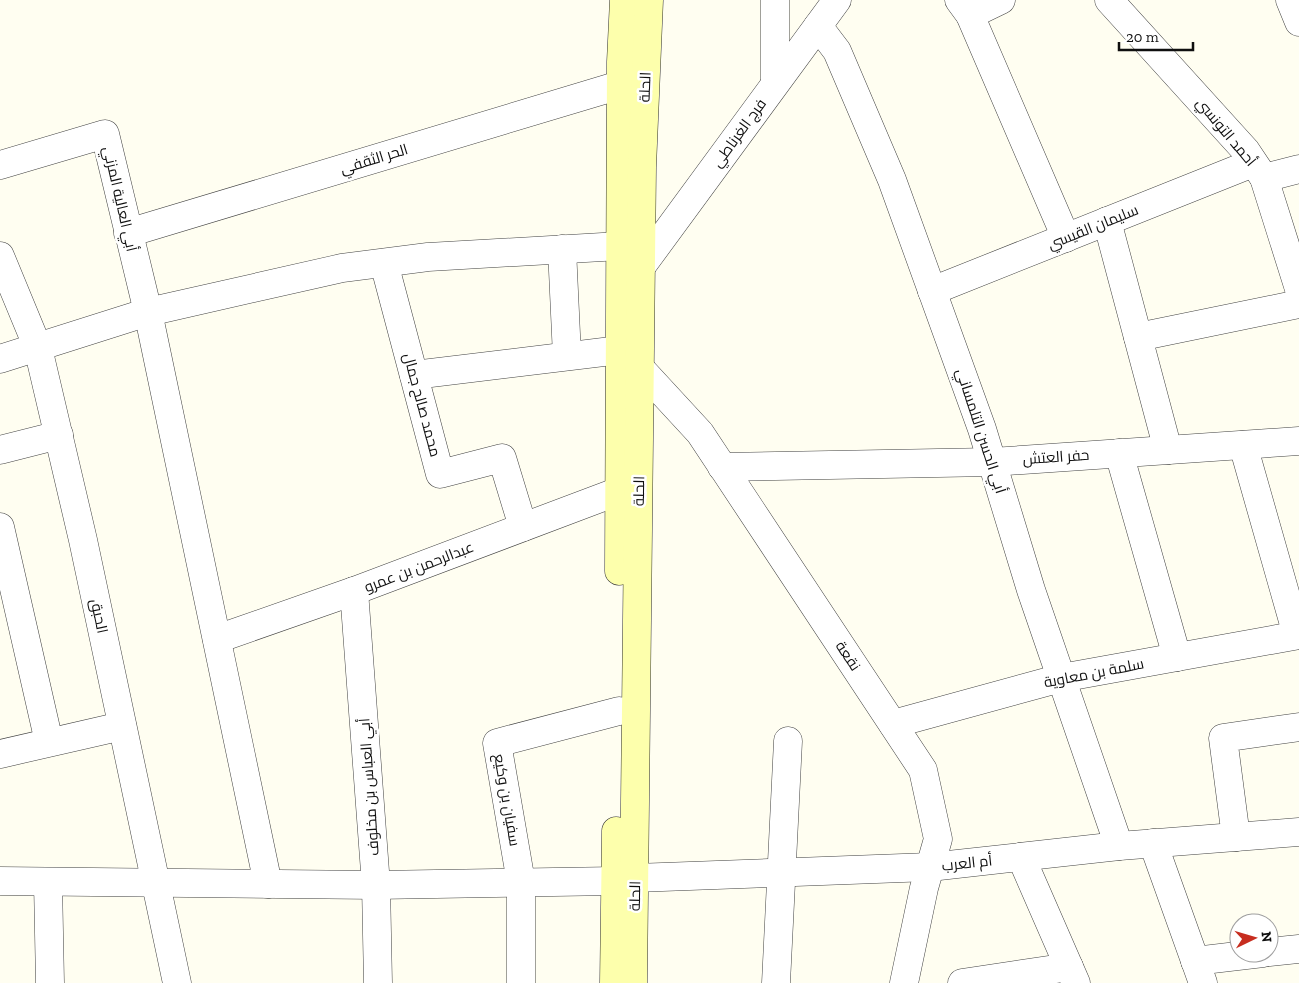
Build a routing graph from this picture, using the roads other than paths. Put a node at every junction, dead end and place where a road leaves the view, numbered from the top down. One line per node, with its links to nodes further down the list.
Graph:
1 (624, 0): 12 (main road, الحلة)
2 (648, 0): 23 (main road, الحلة)
3 (775, 0): 11 (street)
4 (837, 0): 10 (street, فرج الغرناطي)
5 (1001, 0): 8 (street)
6 (1109, 0): 15 (street, أحمد التونسي)
7 (1290, 0): 9 (street)
8 (965, 7): 18 (street)
9 (1299, 22)
10 (818, 26): 11 (street, فرج الغرناطي); 25 (street, أبي الحسن التلمساني)
11 (775, 84): 23 (street, فرج الغرناطي)
12 (620, 85): 17 (street, الحر الثقفي); 19 (main road, الحلة)
13 (0, 165): 17 (street, أبي العالية المزني)
14 (1299, 169): 15 (street, سليمان القيسي)
15 (1259, 170): 16 (street, سليمان القيسي); 24 (street, أحمد التونسي)
16 (1107, 222): 18 (street, سليمان القيسي); 28 (street)
17 (128, 233): 27 (street, أبي العالية المزني)
18 (1066, 238): 25 (street, سليمان القيسي)
19 (620, 246): 20 (street); 30 (main road, الحلة)
20 (562, 249): 22 (street); 31 (street)
21 (0, 256): 29 (street, الحبق)
22 (384, 263): 27 (street); 34 (street, محمد صالح جمال)
23 (641, 267): 33 (main road, الحلة)
24 (1299, 290)
25 (932, 291): 41 (street, أبي الحسن التلمساني)
26 (1299, 304): 28 (street)
27 (148, 312): 29 (street); 49 (street, أبي العالية المزني)
28 (1138, 337): 39 (street)
29 (38, 348): 32 (street); 35 (street, الحبق)
30 (620, 350): 31 (street); 43 (main road, الحلة)
31 (567, 356): 34 (street)
32 (0, 359)
33 (640, 368): 42 (street, نقعة); 66 (main road, الحلة)
34 (414, 375): 45 (street, محمد صالح جمال)
35 (59, 435): 38 (street); 54 (street, الحبق)
36 (1299, 441): 37 (street, حفر العتش)
37 (1243, 445): 39 (street, حفر العتش); 48 (street)
38 (0, 450)
39 (1168, 450): 40 (street, حفر العتش)
40 (1118, 453): 41 (street, حفر العتش); 50 (street)
41 (992, 462): 42 (street, حفر العتش); 51 (street, أبي الحسن التلمساني)
42 (722, 468): 53 (street, نقعة)
43 (619, 491): 45 (street, عبدالرحمن بن عمرو); 52 (main road, الحلة)
44 (0, 527): 47 (street)
45 (523, 527): 46 (street, عبدالرحمن بن عمرو)
46 (354, 591): 49 (street, عبدالرحمن بن عمرو); 72 (street, أبي العباس بن مخلوف)
47 (11, 627): 57 (street)
48 (1298, 635): 50 (street, سلمة بن معاوية)
49 (216, 639): 71 (street, أبي العالية المزني)
50 (1178, 657): 51 (street, سلمة بن معاوية)
51 (1061, 678): 53 (street, سلمة بن معاوية); 62 (street, أبي الحسن التلمساني)
52 (619, 711): 66 (main road, الحلة); 69 (street, سفيان بن وكيع)
53 (893, 724): 64 (street, نقعة)
54 (122, 726): 57 (street); 70 (street, الحبق)
55 (1299, 728): 60 (street)
56 (788, 741): 65 (street)
57 (49, 742): 58 (street)
58 (0, 754)
59 (1299, 832): 60 (street, أم العرب)
60 (1236, 837): 61 (street, أم العرب)
61 (1153, 843): 62 (street, أم العرب); 76 (street)
62 (1119, 846): 63 (street, أم العرب)
63 (1021, 857): 64 (street, أم العرب); 77 (street)
64 (930, 867): 65 (street, أم العرب); 85 (street, نقعة)
65 (782, 872): 66 (street, أم العرب); 84 (street)
66 (625, 879): 69 (street, أم العرب); 82 (main road, الحلة); 83 (main road, الحلة)
67 (0, 881): 68 (street, أم العرب)
68 (48, 882): 70 (street, أم العرب); 78 (street)
69 (521, 882): 72 (street, أم العرب); 81 (street, سفيان بن وكيع)
70 (156, 883): 71 (street, أم العرب); 79 (street, الحبق)
71 (268, 884): 72 (street, أم العرب)
72 (376, 884): 80 (street, أبي العباس بن مخلوف)
73 (1299, 949): 74 (street)
74 (1279, 951)
75 (1229, 963): 76 (street)
76 (1199, 972)
77 (1072, 975): 86 (street)
78 (50, 983)
79 (177, 983)
80 (378, 983)
81 (521, 983)
82 (614, 983)
83 (633, 983)
84 (776, 983)
85 (904, 983)
86 (962, 983)

